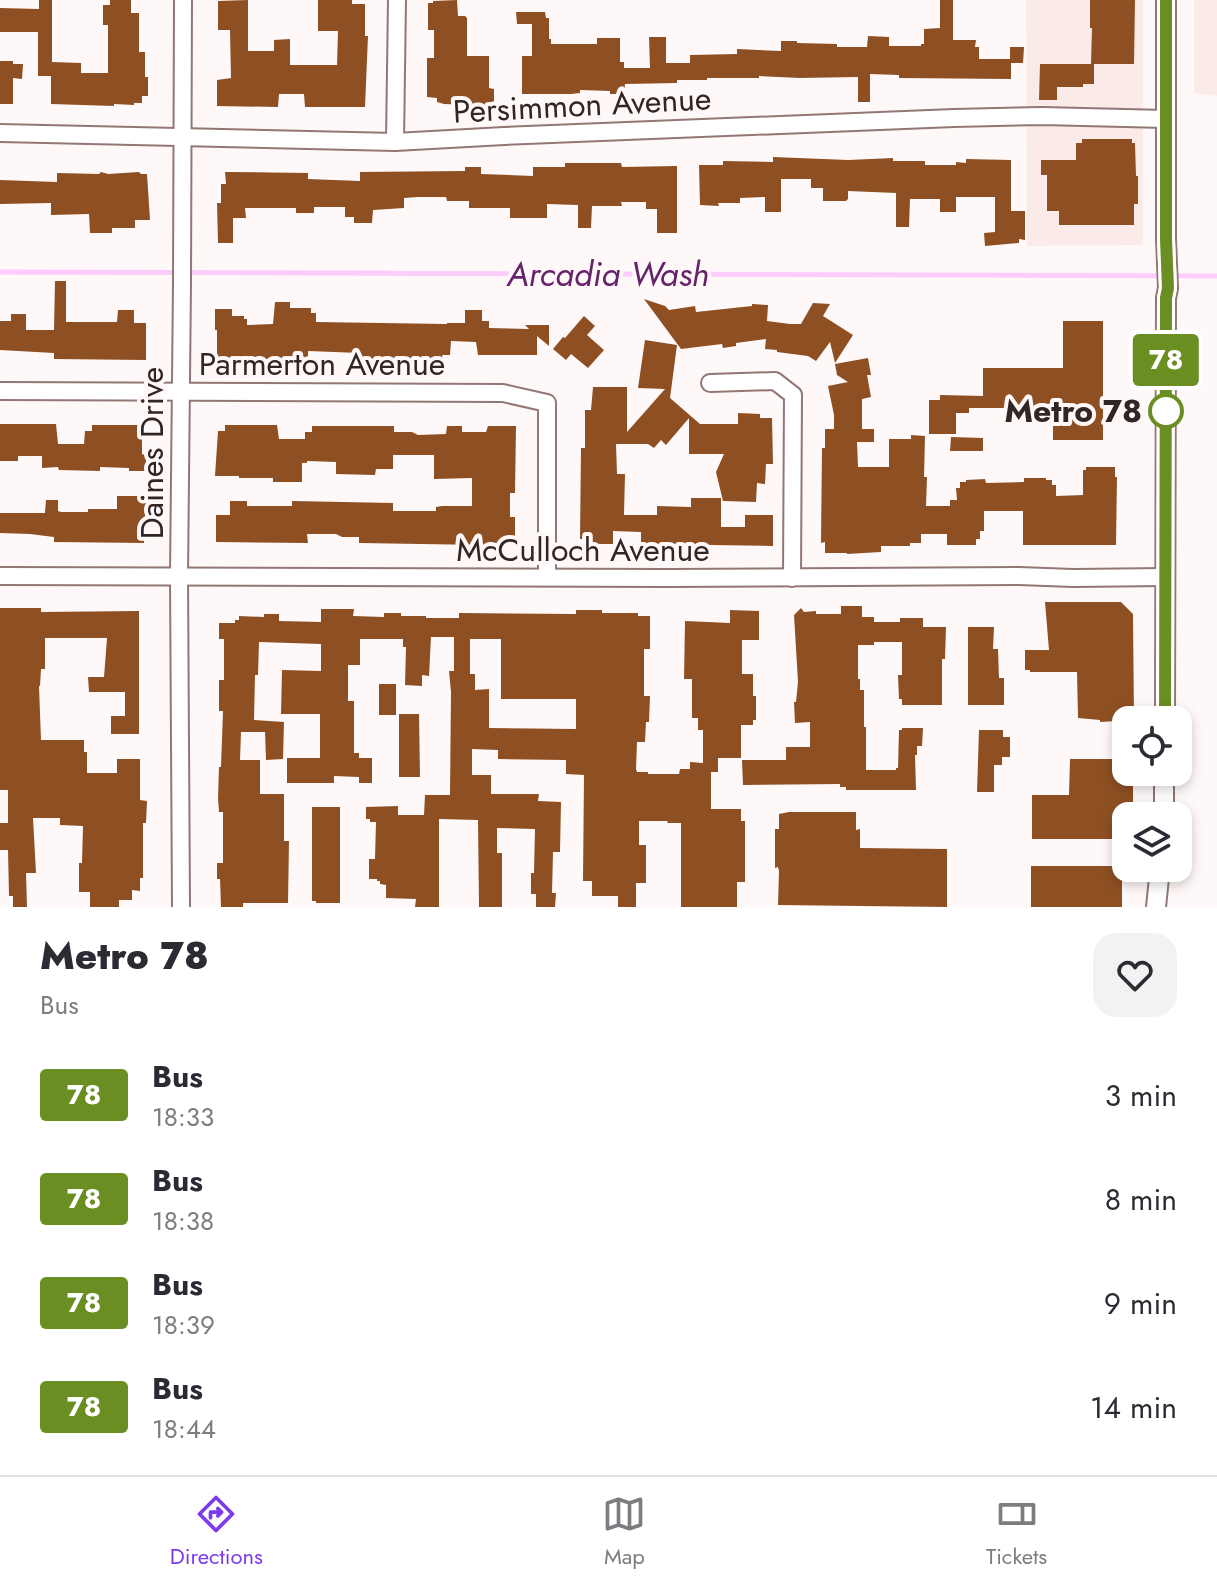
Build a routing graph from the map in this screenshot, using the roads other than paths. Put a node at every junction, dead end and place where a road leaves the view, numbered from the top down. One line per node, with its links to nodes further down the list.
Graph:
1 (183, 0): 6 (street, Daines Drive)
2 (397, 0): 7 (street)
3 (1166, 0): 4 (street)
4 (1166, 119): 7 (street, Persimmon Avenue); 14 (street)
5 (0, 133): 6 (street, Persimmon Avenue)
6 (182, 138): 7 (street, Persimmon Avenue); 10 (street, Daines Drive)
7 (395, 142)
8 (710, 383): 15 (street)
9 (0, 391): 10 (street, Parmerton Avenue)
10 (180, 392): 12 (street, Daines Drive); 13 (street, Parmerton Avenue)
11 (0, 576): 12 (street, McCulloch Avenue)
12 (179, 576): 13 (street, McCulloch Avenue); 19 (street, Daines Drive)
13 (547, 577): 15 (street, McCulloch Avenue)
14 (1166, 577): 15 (street, McCulloch Avenue); 16 (street)
15 (792, 578)
16 (1165, 706)
17 (1159, 882): 20 (street)
18 (1168, 882): 21 (street)
19 (181, 907)
20 (1156, 907)
21 (1169, 907)

